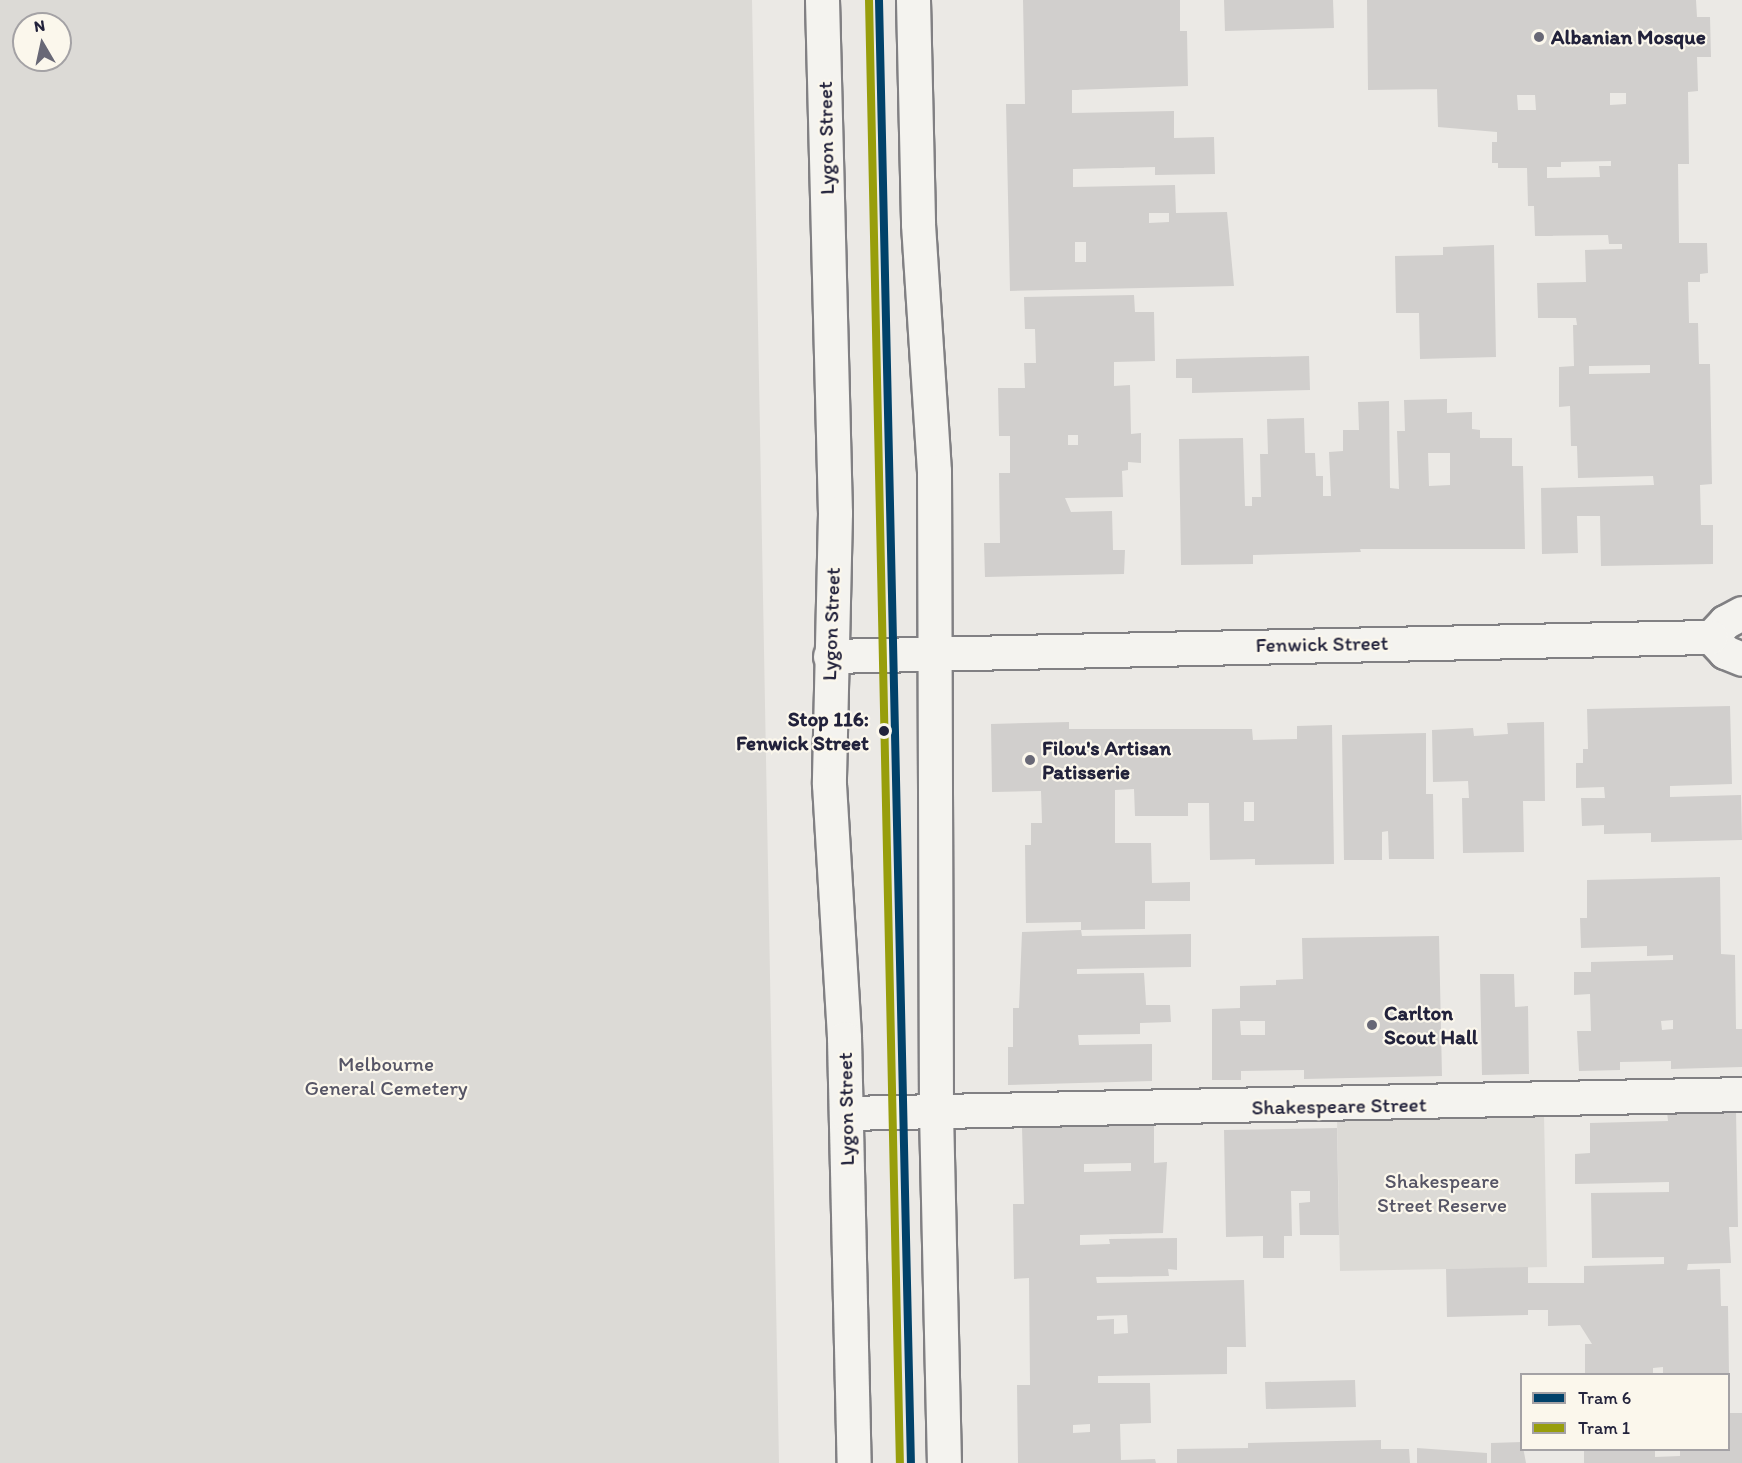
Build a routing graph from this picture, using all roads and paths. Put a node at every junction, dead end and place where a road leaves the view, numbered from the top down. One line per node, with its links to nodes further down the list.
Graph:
1 (822, 0): 6 (street, Lygon Street)
2 (913, 0): 5 (street)
3 (1742, 613): 4 (street)
4 (1711, 637): 5 (street, Fenwick Street); 7 (street)
5 (933, 653): 6 (street, Fenwick Street); 9 (street)
6 (830, 656): 10 (street, Lygon Street)
7 (1742, 659)
8 (1742, 1094): 9 (street, Shakespeare Street)
9 (936, 1112): 10 (street, Shakespeare Street); 12 (street)
10 (846, 1113): 11 (street, Lygon Street)
11 (854, 1463)
12 (944, 1463)

